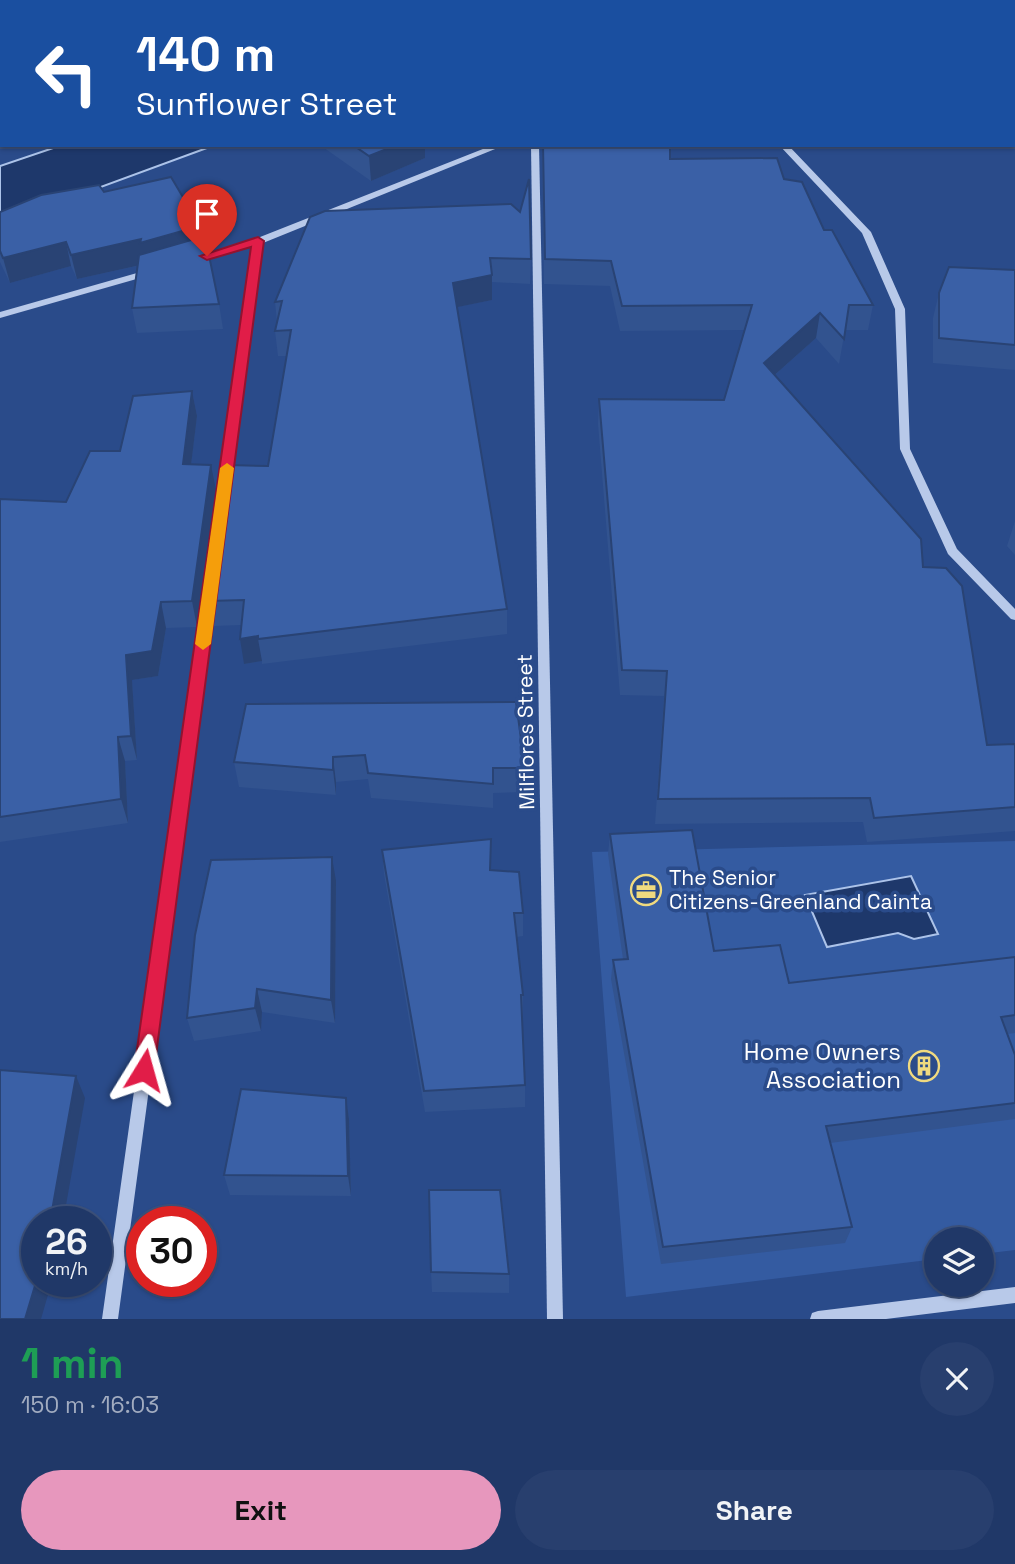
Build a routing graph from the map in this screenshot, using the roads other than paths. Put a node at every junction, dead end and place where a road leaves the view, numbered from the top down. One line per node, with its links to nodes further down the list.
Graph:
1 (496, 147): 4 (street)
2 (534, 147): 11 (street, Milflores Street)
3 (785, 147): 8 (street)
4 (258, 241): 5 (street); 10 (street)
5 (181, 263)
6 (168, 267): 7 (street)
7 (0, 315)
8 (1015, 616)
9 (1015, 1295): 12 (street)
10 (110, 1319)
11 (555, 1319)
12 (818, 1319)

